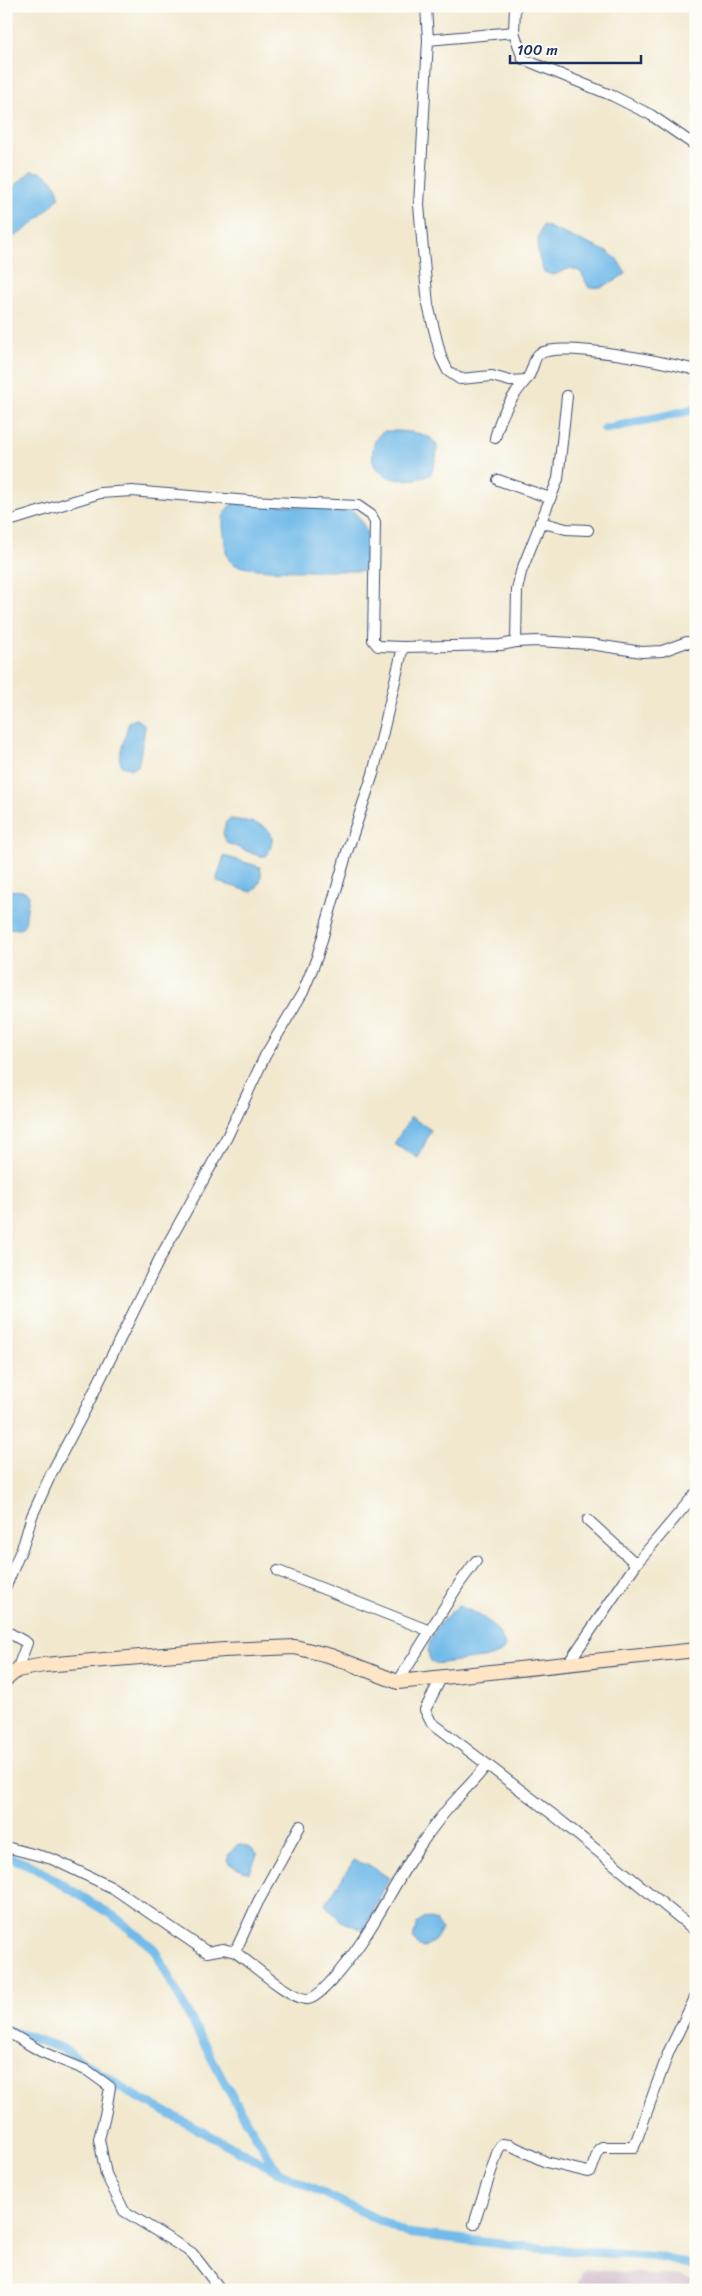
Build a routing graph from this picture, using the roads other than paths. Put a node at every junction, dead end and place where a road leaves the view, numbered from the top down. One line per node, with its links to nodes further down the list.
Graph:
1 (426, 6): 4 (street)
2 (515, 6): 3 (street)
3 (514, 32): 4 (street); 5 (street)
4 (428, 40): 7 (street)
5 (696, 146)
6 (696, 370): 7 (street)
7 (526, 380): 9 (street)
8 (567, 396): 11 (street)
9 (495, 438)
10 (498, 480): 11 (street)
11 (550, 498): 13 (street)
12 (6, 522): 17 (street)
13 (540, 522): 14 (street); 15 (street)
14 (588, 530)
15 (516, 642): 16 (street); 17 (street)
16 (696, 644)
17 (403, 647): 23 (street)
18 (696, 1493): 21 (street)
19 (588, 1520): 21 (street)
20 (476, 1561): 25 (street)
21 (636, 1564): 27 (street)
22 (278, 1571): 25 (street)
23 (6, 1586)
24 (6, 1631): 28 (street)
25 (430, 1631): 31 (street)
26 (696, 1650): 27 (main road)
27 (567, 1665): 29 (main road)
28 (17, 1670): 30 (main road); 31 (main road)
29 (441, 1678): 31 (main road); 32 (street)
30 (6, 1679)
31 (398, 1682)
32 (486, 1765): 35 (street); 36 (street)
33 (300, 1826): 36 (street)
34 (6, 1847): 36 (street)
35 (696, 1930)
36 (236, 1952)
37 (696, 1996): 39 (street)
38 (6, 2031): 40 (street)
39 (474, 2224)
40 (221, 2290)

